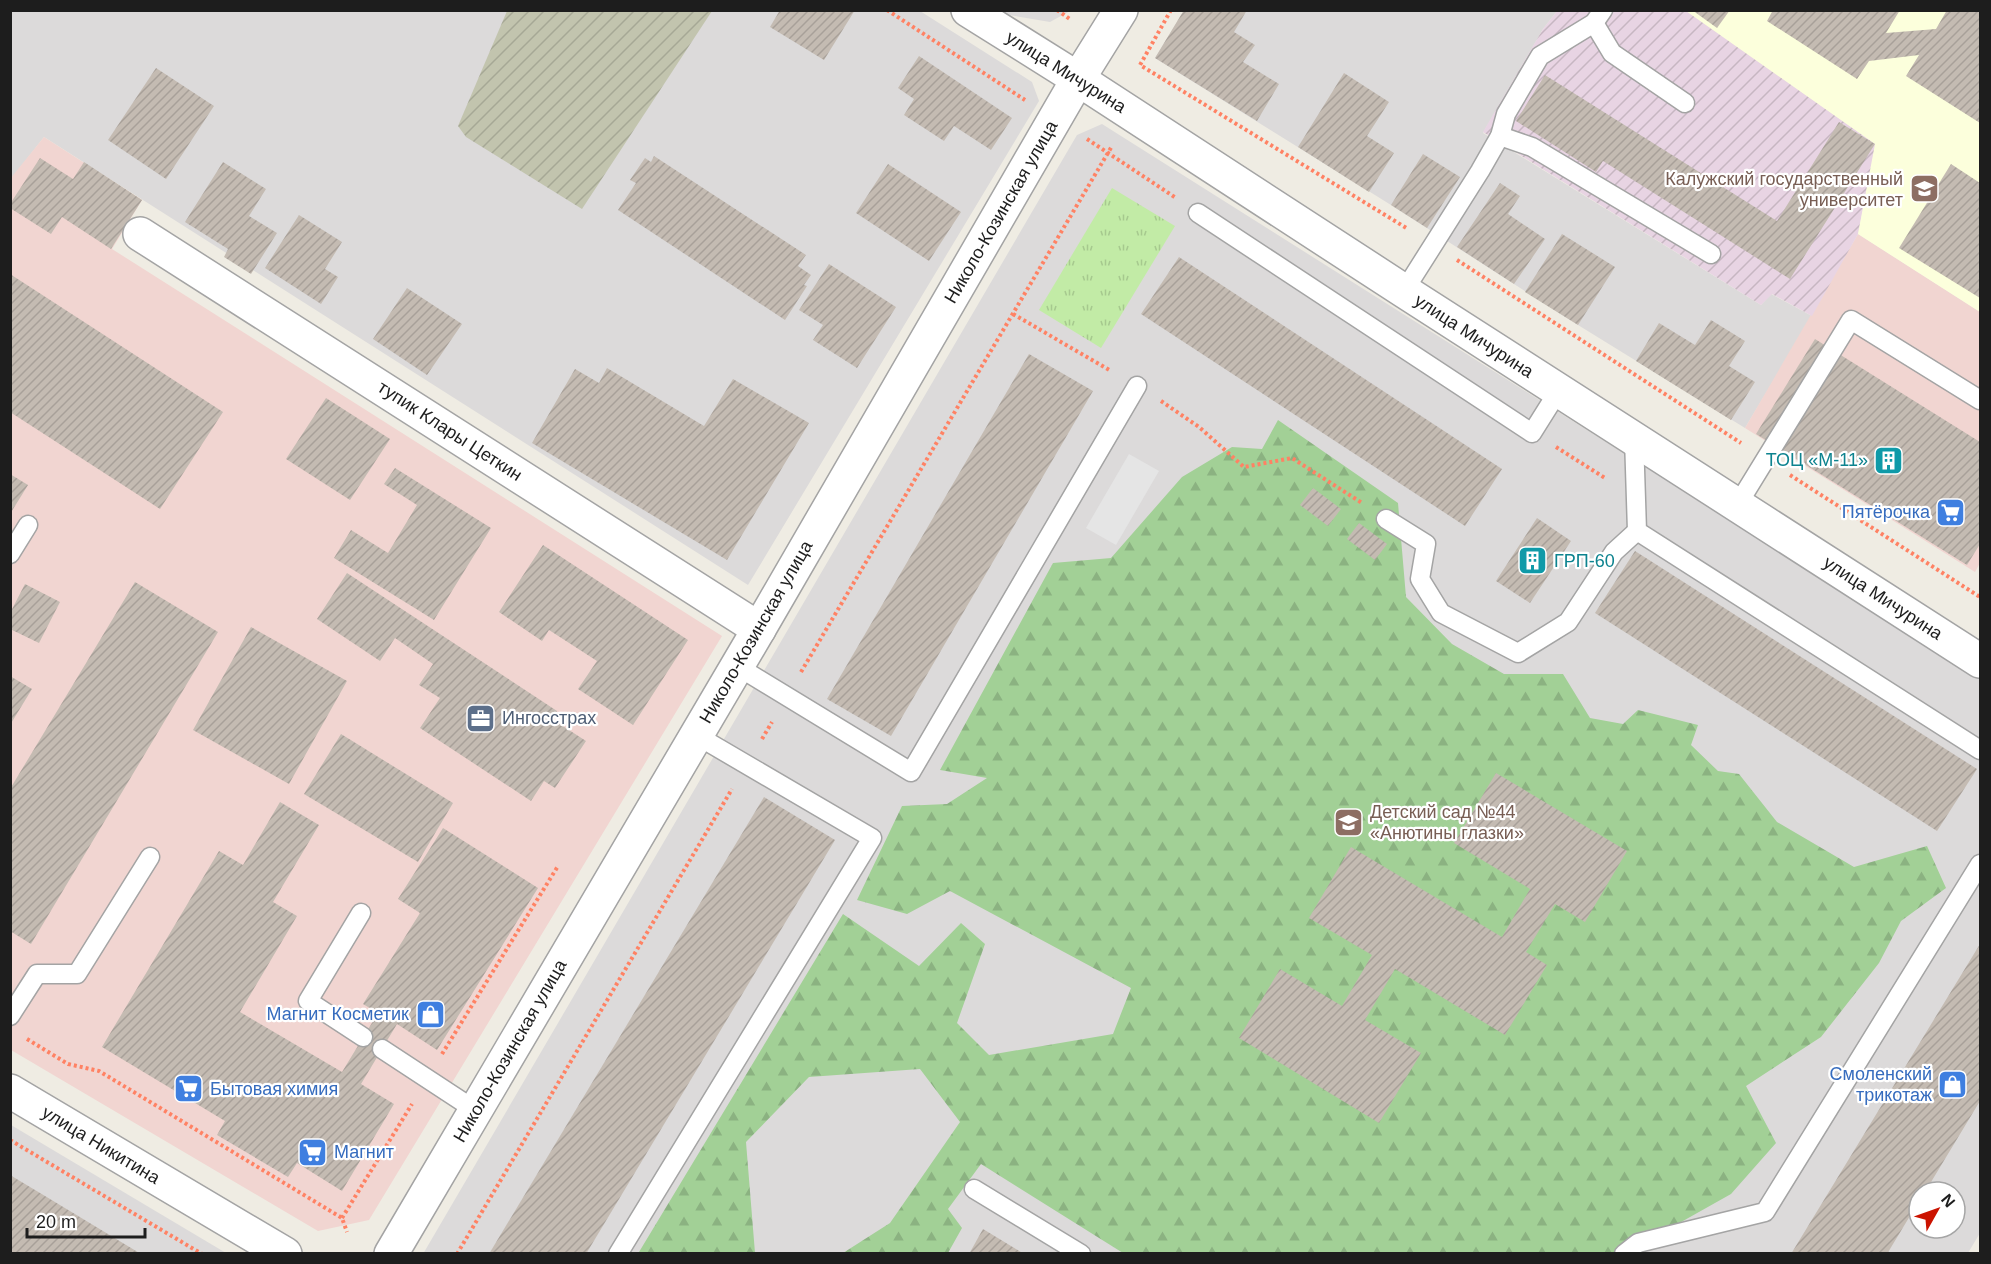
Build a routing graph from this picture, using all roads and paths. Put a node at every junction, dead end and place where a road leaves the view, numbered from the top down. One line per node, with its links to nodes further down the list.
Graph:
1 (887, 10): 9 (path)
2 (968, 10): 6 (street, улица Мичурина)
3 (1121, 10): 6 (street, Николо-Козинская улица)
4 (1171, 10): 14 (path)
5 (1598, 17): 7 (lane); 10 (lane)
6 (1078, 79): 8 (street, улица Мичурина); 9 (street, Николо-Козинская улица)
7 (1685, 103)
8 (1131, 114): 11 (path); 16 (street, улица Мичурина)
9 (1055, 119): 11 (path); 29 (street, Николо-Козинская улица)
10 (1500, 136): 14 (lane); 15 (lane)
11 (1108, 153): 12 (path); 17 (path)
12 (1198, 213): 19 (lane)
13 (140, 234): 29 (street, тупик Клары Цеткин)
14 (1434, 245): 16 (lane); 22 (path)
15 (1711, 254)
16 (1404, 291): 19 (street, улица Мичурина)
17 (1013, 314): 18 (path); 32 (path)
18 (1137, 386): 24 (path); 32 (lane)
19 (1559, 390): 21 (street, улица Мичурина)
20 (1980, 400): 22 (lane)
21 (1634, 438): 23 (street, улица Мичурина); 26 (lane)
22 (1766, 459): 23 (lane); 28 (path)
23 (1738, 504): 30 (street, улица Мичурина)
24 (1386, 519): 26 (lane)
25 (28, 525): 27 (lane)
26 (1636, 531): 34 (lane)
27 (10, 554)
28 (1980, 597)
29 (759, 628): 31 (street, Николо-Козинская улица)
30 (1980, 661)
31 (737, 666): 32 (lane); 33 (street, Николо-Козинская улица)
32 (787, 697): 35 (path)
33 (696, 735): 35 (lane); 46 (street, Николо-Козинская улица)
34 (1980, 750)
35 (747, 764): 54 (path); 55 (lane)
36 (150, 857): 40 (lane)
37 (1980, 864): 57 (lane)
38 (558, 866): 44 (path)
39 (361, 913): 42 (lane)
40 (10, 1016)
41 (20, 1035): 49 (path)
42 (363, 1037)
43 (382, 1049): 44 (lane)
44 (428, 1078): 46 (lane); 49 (path)
45 (10, 1091): 52 (street, улица Никитина)
46 (475, 1110): 53 (street, Николо-Козинская улица)
47 (10, 1140): 51 (path)
48 (974, 1189): 56 (lane)
49 (342, 1218): 50 (path)
50 (346, 1232)
51 (202, 1254)
52 (285, 1254)
53 (391, 1254)
54 (457, 1254)
55 (618, 1254)
56 (1081, 1254)
57 (1624, 1254)

